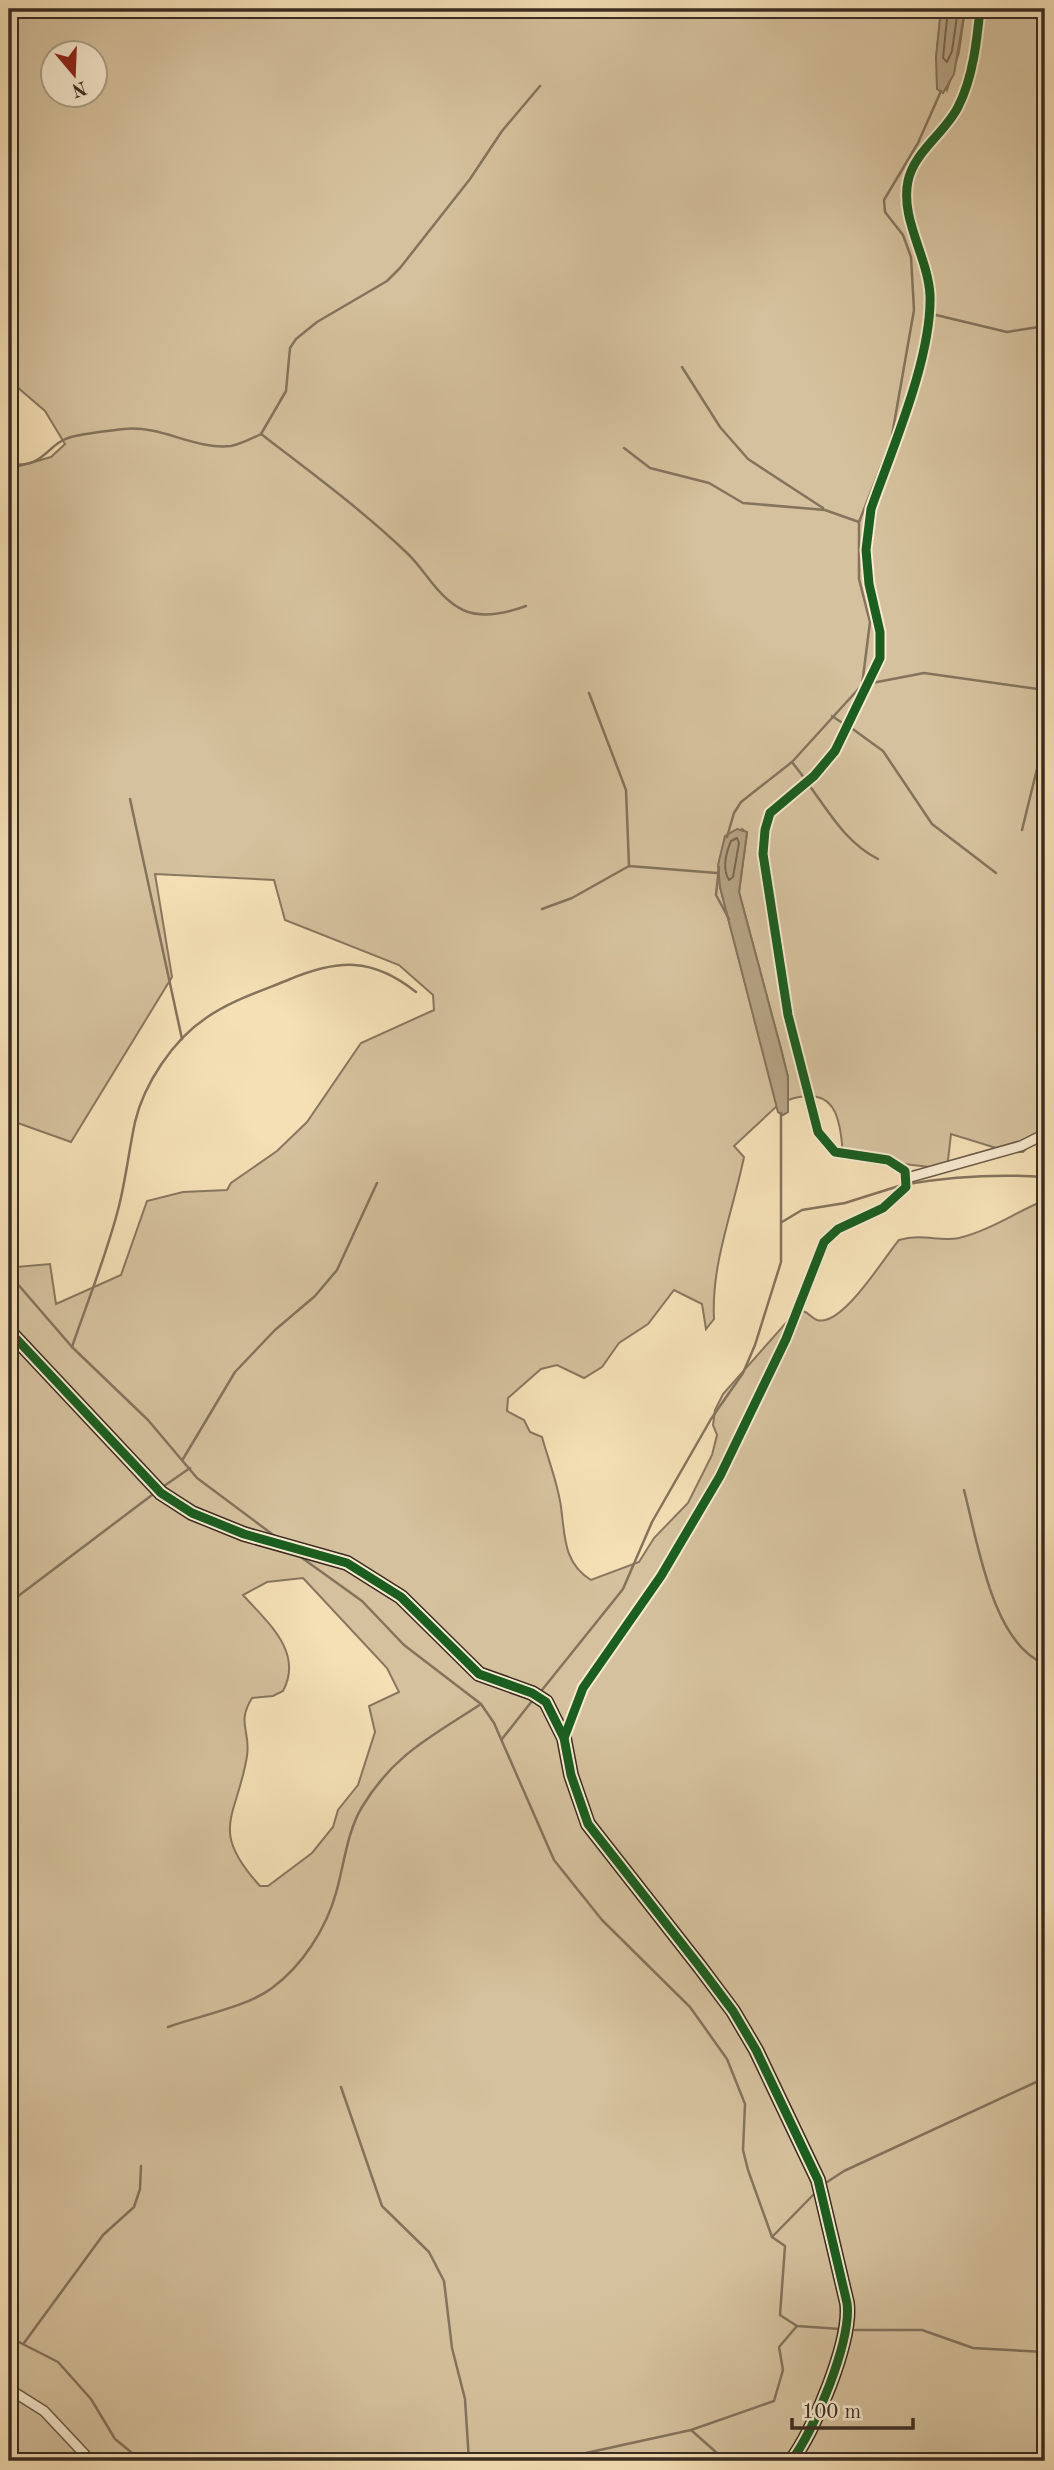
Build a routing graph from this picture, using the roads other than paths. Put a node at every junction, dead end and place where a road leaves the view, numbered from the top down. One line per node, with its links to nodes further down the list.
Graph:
1 (980, 9): 3 (street)
2 (1045, 1134): 3 (street)
3 (907, 1178): 5 (street)
4 (9, 1331): 5 (street)
5 (564, 1738): 8 (street)
6 (9, 2389): 7 (street)
7 (91, 2461)
8 (791, 2461)

